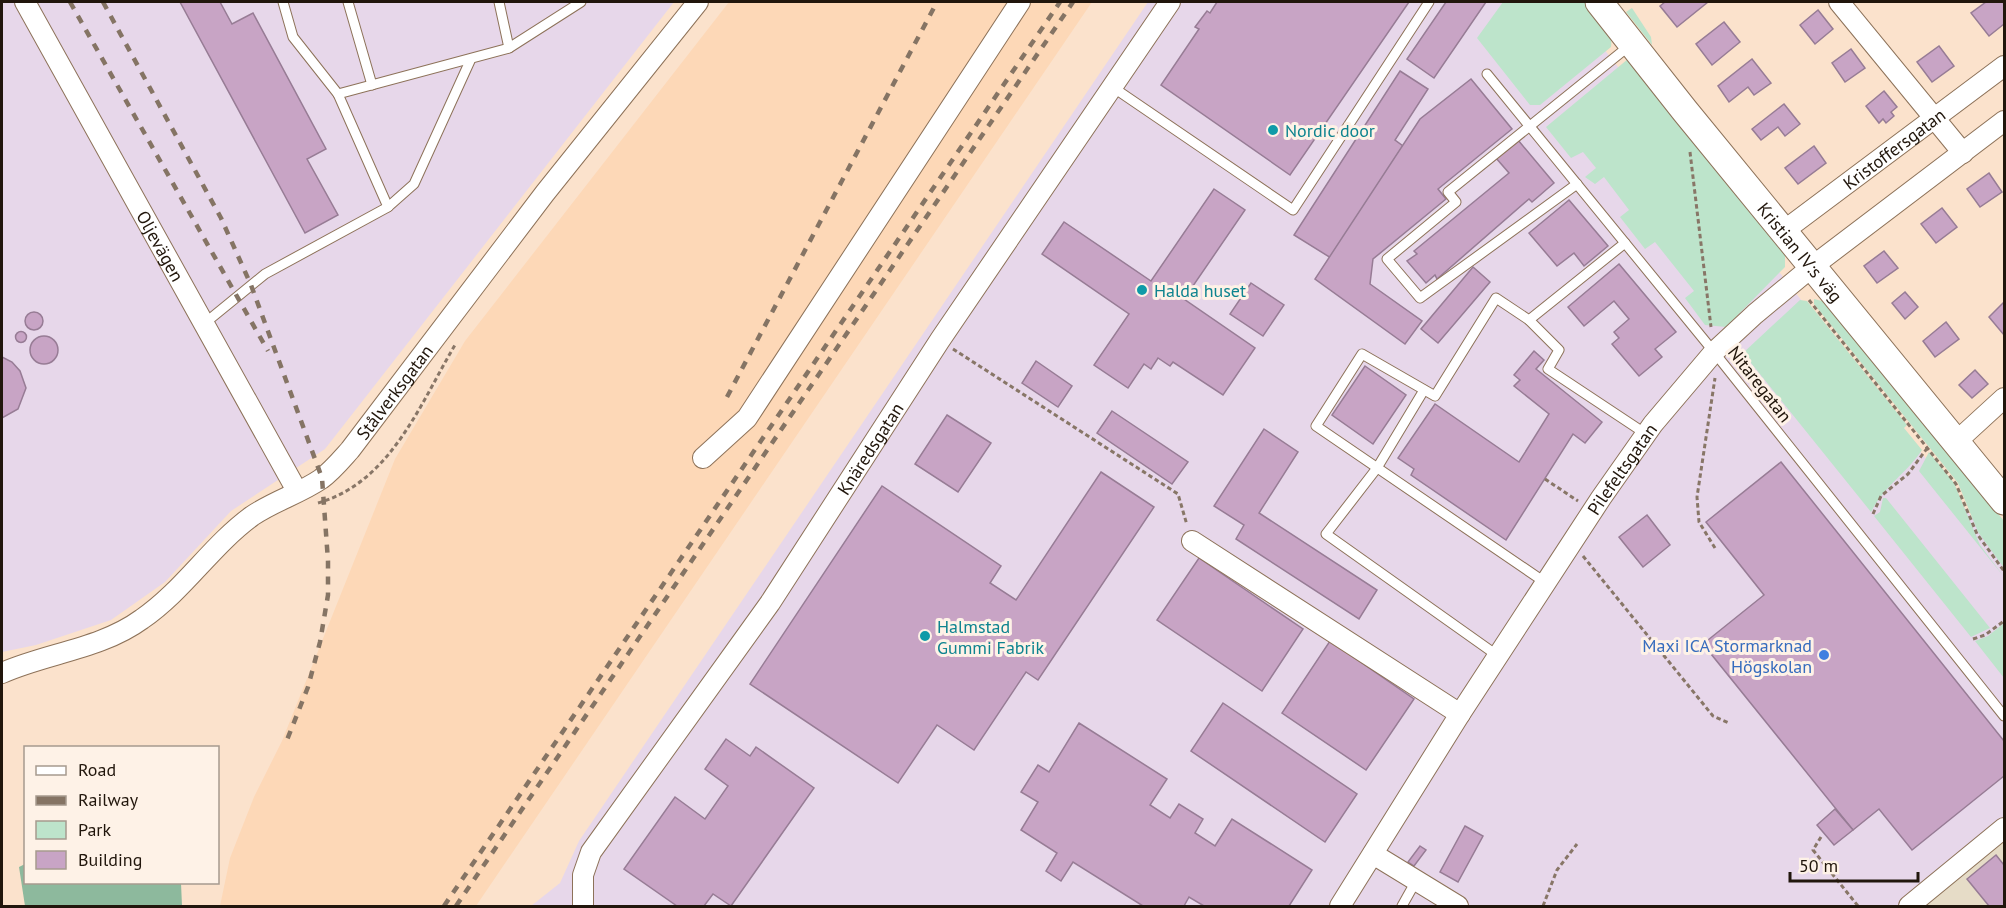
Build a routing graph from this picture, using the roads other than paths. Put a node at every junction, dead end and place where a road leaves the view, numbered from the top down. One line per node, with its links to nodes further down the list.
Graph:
1 (25, 2): 30 (street, Oljevägen)
2 (284, 2): 19 (lane)
3 (348, 2): 17 (lane)
4 (499, 2): 13 (lane)
5 (581, 2): 13 (lane)
6 (698, 2): 38 (street, Stålverksgatan)
7 (1020, 2): 36 (street)
8 (1170, 2): 18 (street, Knäredsgatan)
9 (1429, 2): 18 (lane)
10 (1599, 2): 12 (street, Kristian IV:s väg)
11 (1839, 2): 20 (street)
12 (1631, 44): 22 (lane); 26 (street, Kristian IV:s väg)
13 (509, 48): 14 (lane)
14 (470, 61): 17 (lane); 25 (lane)
15 (2004, 66): 20 (street, Kristoffersgatan)
16 (1487, 74): 22 (lane, Nitaregatan)
17 (372, 86): 19 (lane)
18 (1111, 86): 49 (street, Knäredsgatan)
19 (338, 94): 25 (lane)
20 (1937, 119): 23 (street); 26 (street, Kristoffersgatan)
21 (2004, 121): 23 (street, Pilefeltsgatan)
22 (1529, 126): 24 (lane, Nitaregatan); 24 (lane)
23 (1963, 153): 28 (street, Pilefeltsgatan)
24 (1576, 184): 27 (lane, Nitaregatan)
25 (388, 207): 30 (lane)
26 (1785, 230): 28 (street, Kristian IV:s väg)
27 (1625, 243): 29 (lane); 31 (lane, Nitaregatan)
28 (1804, 274): 31 (street, Pilefeltsgatan); 35 (street, Kristian IV:s väg)
29 (1529, 320): 32 (lane); 34 (lane)
30 (205, 323): 38 (street, Oljevägen)
31 (1714, 352): 34 (street, Pilefeltsgatan); 45 (lane, Nitaregatan)
32 (1425, 390): 37 (lane); 37 (lane)
33 (2004, 398): 35 (street)
34 (1646, 434): 41 (street, Pilefeltsgatan)
35 (1957, 441): 39 (street, Kristian IV:s väg)
36 (703, 458)
37 (1377, 468): 41 (lane); 42 (lane)
38 (297, 491): 43 (street, Stålverksgatan)
39 (2004, 501)
40 (1191, 541): 44 (street)
41 (1546, 583): 42 (street, Pilefeltsgatan)
42 (1498, 657): 44 (street, Pilefeltsgatan)
43 (2, 673)
44 (1460, 714): 47 (street, Pilefeltsgatan)
45 (2004, 716)
46 (2004, 828): 53 (street)
47 (1373, 854): 48 (street); 50 (street, Pilefeltsgatan)
48 (1416, 881): 51 (lane); 52 (street)
49 (583, 903)
50 (1340, 906)
51 (1402, 906)
52 (1458, 906)
53 (1909, 906)

